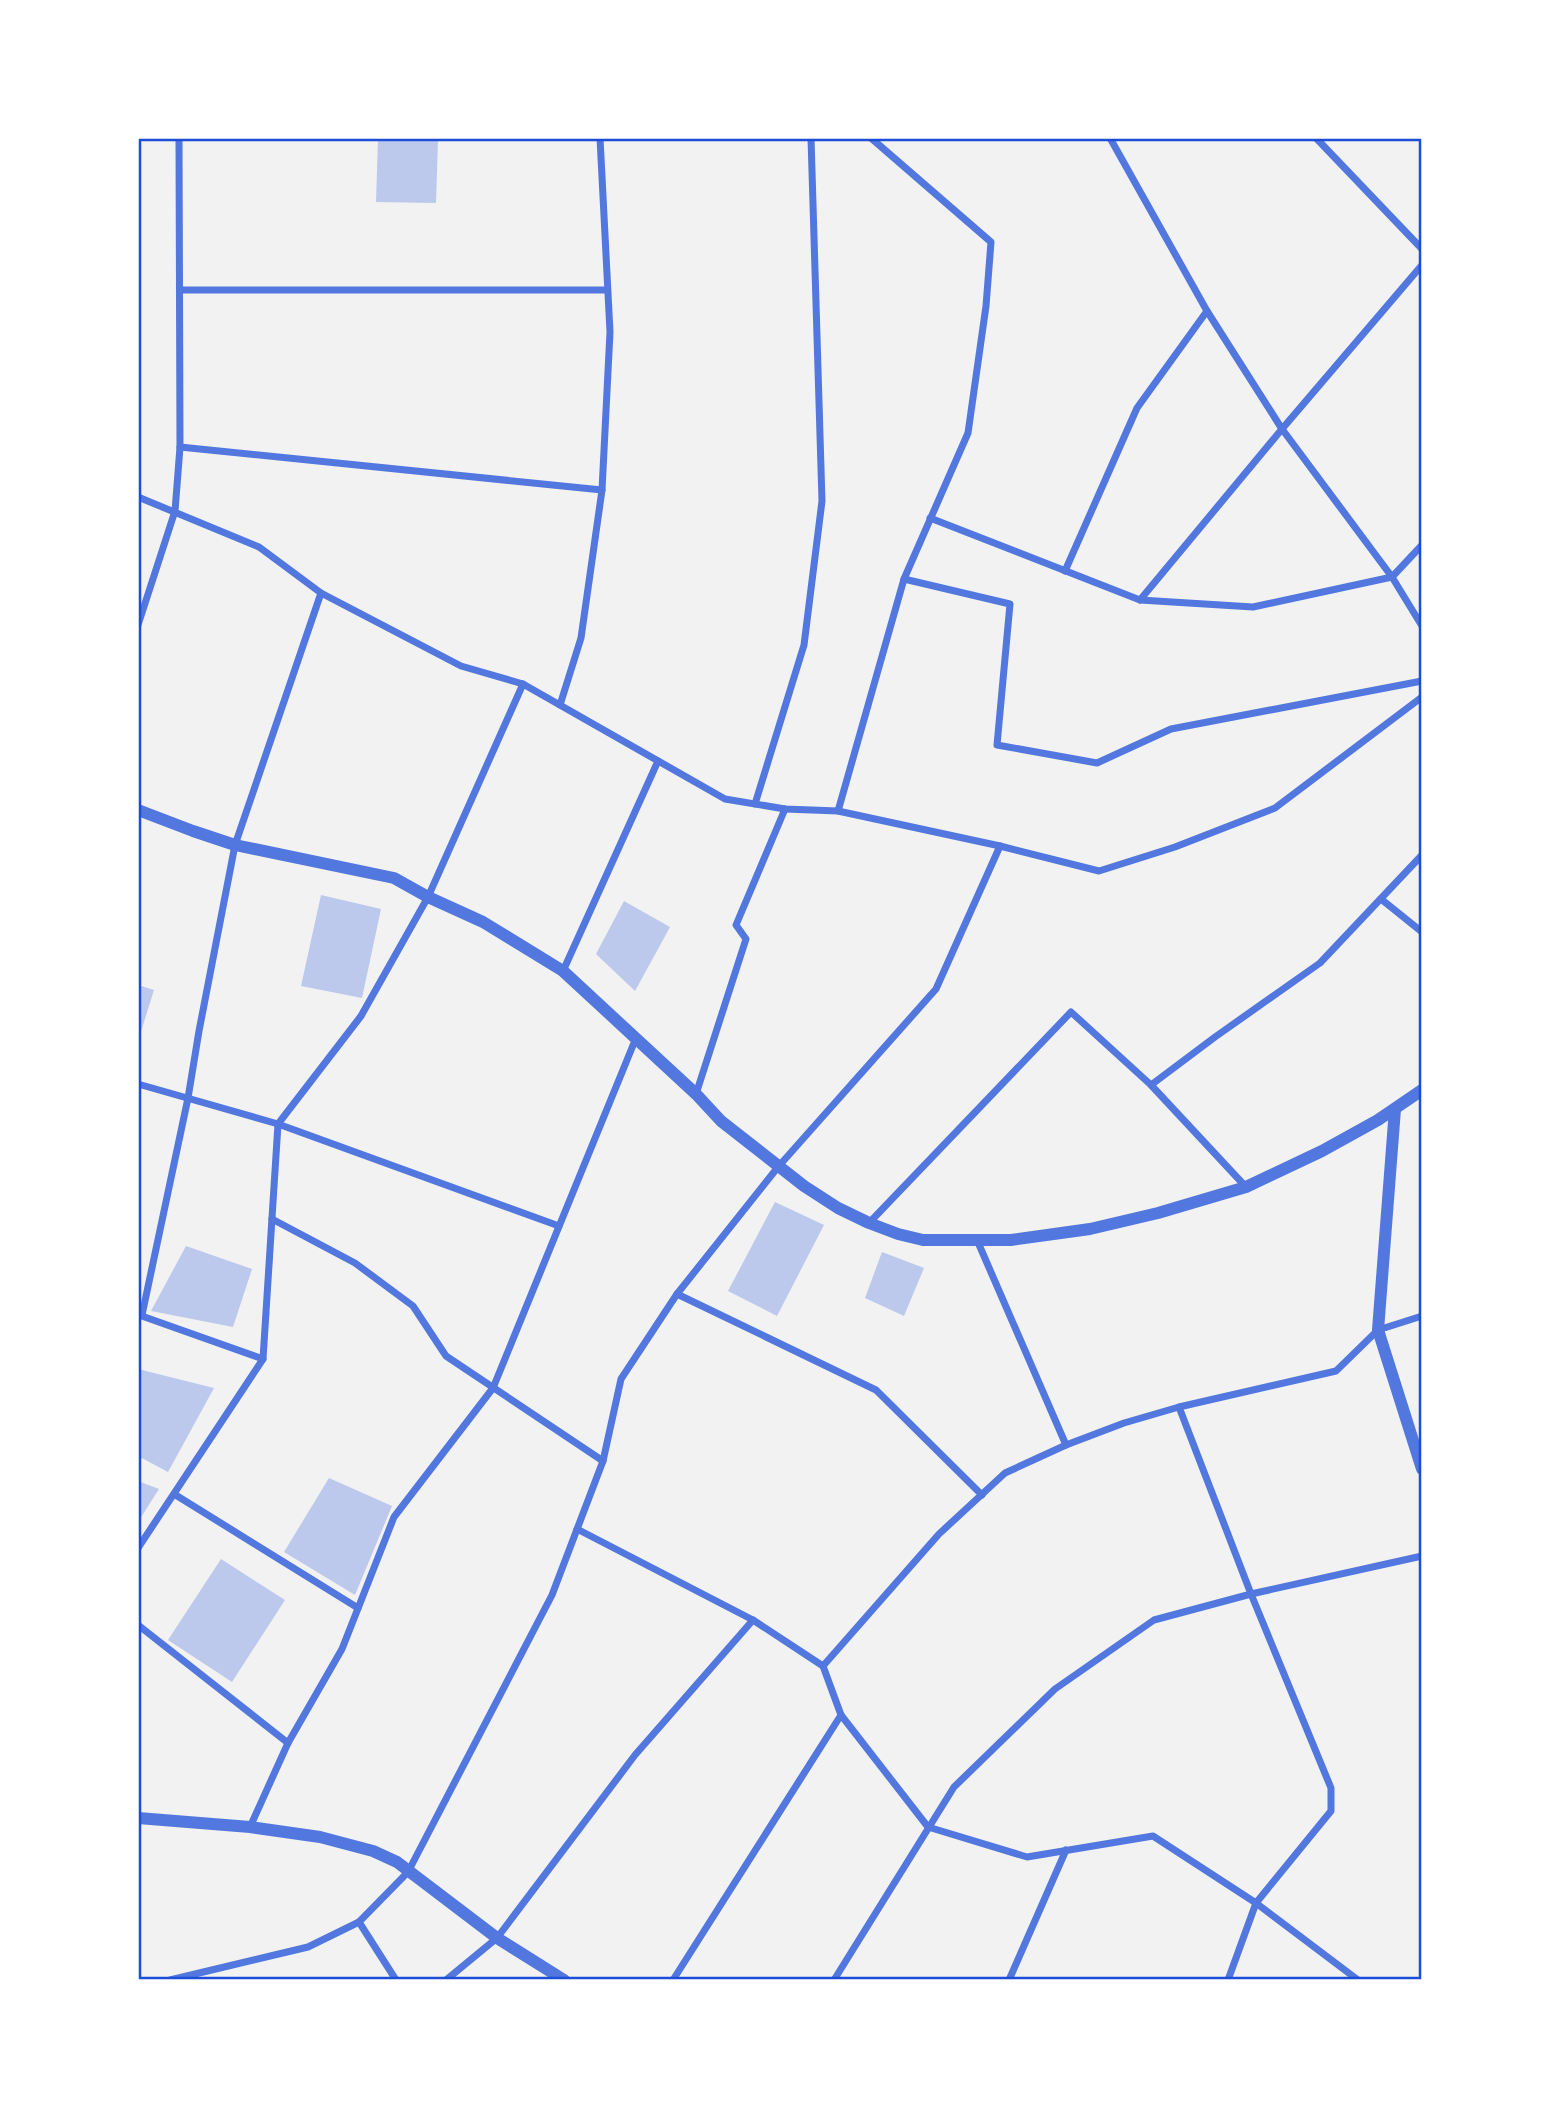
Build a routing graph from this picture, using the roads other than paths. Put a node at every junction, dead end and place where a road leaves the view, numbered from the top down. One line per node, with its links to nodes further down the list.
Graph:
1 (178, 138): 9 (street)
2 (600, 138): 10 (street)
3 (811, 138): 31 (street)
4 (871, 138): 17 (street)
5 (1110, 138): 11 (street)
6 (1316, 138): 7 (street)
7 (1422, 249)
8 (1422, 265): 12 (street)
9 (180, 290): 10 (street); 13 (street)
10 (607, 290): 14 (street)
11 (1207, 311): 12 (street); 19 (street)
12 (1282, 429): 20 (street); 23 (street)
13 (180, 447): 14 (street); 16 (street)
14 (602, 490): 29 (street)
15 (138, 497): 16 (street)
16 (175, 511): 22 (street); 24 (street)
17 (930, 519): 19 (street); 21 (street)
18 (1422, 545): 20 (street)
19 (1065, 571): 23 (street)
20 (1392, 577): 23 (street); 25 (street)
21 (904, 579): 26 (street); 34 (street)
22 (321, 593): 27 (street); 35 (street)
23 (1140, 600)
24 (138, 625)
25 (1422, 626)
26 (1422, 681)
27 (523, 684): 29 (street); 38 (street)
28 (1422, 697): 36 (street)
29 (560, 705): 30 (street)
30 (658, 761): 31 (street); 41 (street)
31 (755, 804): 32 (street)
32 (785, 809): 34 (street); 46 (street)
33 (138, 810): 35 (street)
34 (838, 811): 36 (street)
35 (235, 845): 38 (street); 47 (street)
36 (1000, 846): 50 (street)
37 (1422, 855): 39 (street)
38 (428, 897): 41 (street); 49 (street)
39 (1381, 899): 40 (street); 44 (street)
40 (1422, 932)
41 (563, 971): 42 (street)
42 (636, 1038): 46 (street); 54 (street)
43 (138, 1084): 47 (street)
44 (1151, 1085): 51 (street); 53 (street)
45 (1422, 1090): 48 (street)
46 (696, 1094): 50 (street)
47 (188, 1098): 49 (street); 57 (street)
48 (1395, 1109): 51 (street); 59 (street)
49 (278, 1124): 52 (street); 54 (street)
50 (778, 1167): 53 (street); 56 (street)
51 (1246, 1187): 55 (street)
52 (272, 1219): 60 (street); 61 (street)
53 (869, 1223): 55 (street)
54 (559, 1226): 61 (street)
55 (977, 1240): 63 (street)
56 (677, 1294): 64 (street); 67 (street)
57 (140, 1315): 60 (street)
58 (1422, 1316): 59 (street)
59 (1378, 1330): 62 (street); 65 (street)
60 (263, 1359): 66 (street)
61 (493, 1388): 64 (street); 72 (street)
62 (1179, 1407): 63 (street); 71 (street)
63 (1066, 1445): 67 (street)
64 (603, 1461): 68 (street)
65 (1422, 1469)
66 (174, 1494): 69 (street); 72 (street)
67 (982, 1495): 75 (street)
68 (577, 1529): 73 (street); 82 (street)
69 (138, 1548)
70 (1422, 1556): 71 (street)
71 (1251, 1594): 80 (street); 83 (street)
72 (358, 1608): 77 (street)
73 (752, 1620): 75 (street); 85 (street)
74 (138, 1625): 77 (street)
75 (823, 1666): 76 (street)
76 (841, 1715): 80 (street); 90 (street)
77 (288, 1743): 79 (street)
78 (138, 1818): 79 (street)
79 (250, 1827): 82 (street)
80 (928, 1827): 81 (street); 91 (street)
81 (1066, 1850): 83 (street); 92 (street)
82 (408, 1872): 84 (street); 85 (street)
83 (1256, 1903): 93 (street); 94 (street)
84 (359, 1922): 86 (street); 87 (street)
85 (497, 1938): 88 (street); 89 (street)
86 (170, 1980)
87 (396, 1980)
88 (446, 1980)
89 (564, 1980)
90 (673, 1980)
91 (834, 1980)
92 (1009, 1980)
93 (1228, 1980)
94 (1358, 1980)

